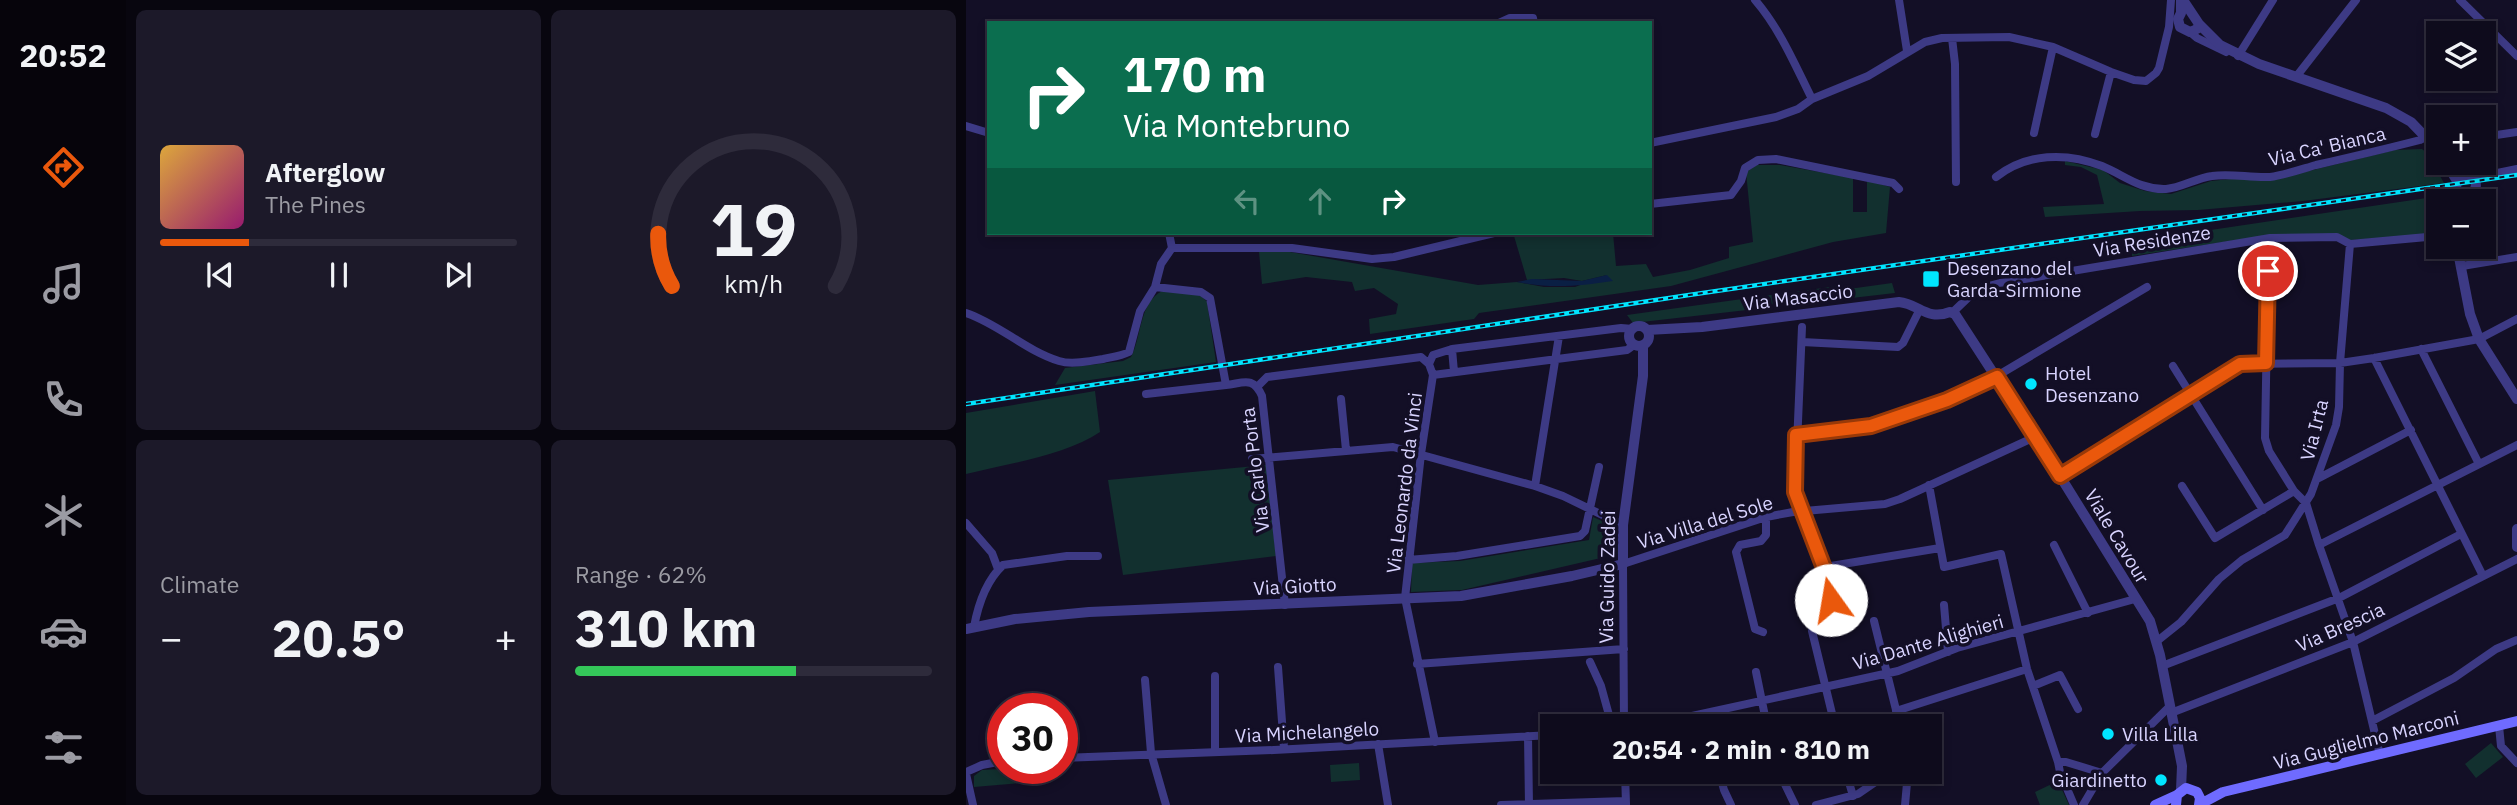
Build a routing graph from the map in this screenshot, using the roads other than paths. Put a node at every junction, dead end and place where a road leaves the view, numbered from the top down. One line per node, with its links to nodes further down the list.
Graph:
1 (1755, 0): 19 (street)
2 (1899, 0): 14 (street)
3 (2171, 0): 8 (street)
4 (2182, 0): 8 (street)
5 (2273, 0): 15 (street)
6 (2356, 0): 18 (street)
7 (2460, 0): 16 (street)
8 (2180, 19): 11 (street); 11 (street); 17 (street)
9 (1503, 21): 10 (street)
10 (1534, 21)
11 (2194, 29): 15 (street); 15 (street)
12 (1952, 37): 13 (street); 14 (street); 33 (street)
13 (2053, 47): 17 (street); 23 (street)
14 (1907, 51): 19 (street)
15 (2240, 56): 18 (street)
16 (2517, 56)
17 (2111, 72): 24 (street)
18 (2296, 77): 26 (street)
19 (1812, 99): 27 (street)
20 (966, 126): 22 (street)
21 (2517, 132): 25 (street)
22 (987, 133)
23 (2034, 133)
24 (2095, 134)
25 (2496, 134)
26 (2425, 136): 30 (street, Via Ca' Bianca)
27 (1652, 143)
28 (2517, 169): 31 (street)
29 (2453, 175): 32 (street)
30 (1996, 177)
31 (2473, 178): 32 (street); 36 (street)
32 (2457, 181): 35 (street)
33 (1956, 182)
34 (1899, 189): 37 (street)
35 (2456, 189)
36 (2474, 189)
37 (1652, 204)
38 (1169, 235): 42 (street)
39 (1486, 235): 42 (street)
40 (2426, 237): 41 (street)
41 (2350, 244): 50 (street, Via Residenze); 65 (street, Via Irta)
42 (1172, 248): 47 (street)
43 (2517, 257): 45 (street)
44 (2460, 259): 45 (street)
45 (2462, 267): 57 (street)
46 (2268, 271): 64 (street)
47 (1155, 287): 51 (street); 71 (street, Via Carlo Porta)
48 (2147, 287): 70 (street)
49 (1919, 311): 50 (street, Via Masaccio); 55 (street, Via Masaccio); 58 (street)
50 (1951, 312): 70 (street, Viale Cavour)
51 (966, 313)
52 (2517, 320): 57 (street)
53 (1802, 327): 58 (street)
54 (1633, 329): 55 (street); 56 (street); 59 (street)
55 (1647, 330): 59 (street)
56 (1559, 335): 60 (street); 62 (street)
57 (2479, 339): 61 (street); 76 (street)
58 (1802, 342): 78 (street)
59 (1638, 345): 62 (street); 100 (street, Via Guido Zadei)
60 (1452, 349): 66 (street); 68 (street)
61 (2421, 349): 63 (street); 85 (street)
62 (1556, 358): 68 (street); 91 (street)
63 (2374, 358): 65 (street); 77 (street)
64 (2266, 363): 65 (street); 74 (street); 93 (street)
65 (2340, 363): 88 (street, Via Irta)
66 (1429, 364): 69 (street, Via Leonardo da Vinci); 72 (street)
67 (2173, 366): 74 (street)
68 (1454, 372): 69 (street)
69 (1433, 375): 82 (street, Via Leonardo da Vinci)
70 (1997, 377): 78 (street); 79 (street, Viale Cavour)
71 (1226, 385): 72 (street, Via Carlo Porta); 73 (street)
72 (1258, 386): 83 (street, Via Carlo Porta)
73 (1146, 394)
74 (2189, 394): 87 (street); 96 (street)
75 (1341, 399): 81 (street)
76 (2517, 399)
77 (2410, 430): 88 (street); 90 (street)
78 (1796, 435): 97 (street)
79 (2035, 437): 87 (street, Viale Cavour); 89 (street, Via Villa del Sole)
80 (2517, 445): 85 (street)
81 (1346, 450): 82 (street); 83 (street)
82 (1421, 454): 91 (street); 109 (street, Via Leonardo da Vinci)
83 (1270, 458): 84 (street); 118 (street, Via Carlo Porta)
84 (1252, 459)
85 (2479, 464): 90 (street)
86 (1598, 467): 95 (street)
87 (2060, 476): 115 (street, Viale Cavour)
88 (2319, 478): 94 (street, Via Irta)
89 (1929, 485): 97 (street, Via Villa del Sole); 106 (street)
90 (2436, 485): 102 (street); 104 (street)
91 (1535, 486): 95 (street)
92 (2182, 486): 96 (street)
93 (2294, 491): 94 (street); 96 (street)
94 (2306, 503): 104 (street); 127 (street, Via Irta)
95 (1590, 510): 100 (street); 109 (street)
96 (2263, 510)
97 (1802, 511): 98 (street, Via Villa del Sole); 117 (street)
98 (1766, 517): 110 (street, Via Villa del Sole); 123 (street, Via Villa del Sole)
99 (966, 523): 112 (street)
100 (1623, 525): 110 (street, Via Guido Zadei)
101 (2517, 529): 105 (street)
102 (2461, 534): 113 (street); 116 (street)
103 (2054, 545): 120 (street)
104 (2319, 545): 116 (street)
105 (2517, 547)
106 (1940, 548): 111 (street); 125 (street)
107 (1098, 556): 112 (street)
108 (2517, 559): 113 (street, Via Brescia)
109 (1408, 560): 114 (street, Via Leonardo da Vinci)
110 (1623, 564): 114 (street, Via Giotto); 129 (street, Via Guido Zadei)
111 (1831, 566)
112 (998, 569): 122 (street)
113 (2483, 576): 128 (street, Via Brescia)
114 (1405, 598): 118 (street, Via Giotto); 132 (street, Via Leonardo da Vinci)
115 (2135, 598): 120 (street, Via Dante Alighieri); 127 (street, Viale Cavour)
116 (2339, 598): 128 (street); 133 (street)
117 (1831, 600)
118 (1285, 605): 122 (street, Via Giotto)
119 (1944, 605): 130 (street)
120 (2088, 613): 125 (street, Via Dante Alighieri)
121 (1874, 621): 137 (street)
122 (970, 628)
123 (1763, 632)
124 (1812, 632): 140 (street)
125 (2018, 633): 130 (street, Via Dante Alighieri); 135 (street)
126 (2517, 640): 153 (street)
127 (2156, 642): 133 (street, Viale Cavour)
128 (2353, 642): 144 (street, Via Brescia); 153 (street)
129 (1624, 649): 132 (street); 147 (street, Via Guido Zadei)
130 (1948, 652): 137 (street, Via Dante Alighieri)
131 (1590, 662): 146 (street)
132 (1417, 664): 157 (street, Via Leonardo da Vinci)
133 (2162, 666): 144 (street, Viale Cavour)
134 (1278, 667): 159 (street)
135 (2027, 669): 141 (street); 145 (street)
136 (1756, 672): 142 (street)
137 (1886, 673): 140 (street, Via Dante Alighieri); 145 (street)
138 (1215, 677): 160 (street)
139 (1145, 680): 161 (street)
140 (1825, 686): 142 (street, Via Dante Alighieri); 150 (street)
141 (2033, 686): 143 (street); 164 (street)
142 (1762, 699): 148 (street, Via Dante Alighieri); 149 (street)
143 (2078, 709)
144 (2171, 710): 168 (street); 176 (street, Viale Cavour)
145 (1896, 711): 151 (street)
146 (1609, 714)
147 (1624, 714)
148 (1704, 714)
149 (1765, 714)
150 (1832, 714)
151 (1897, 714)
152 (2517, 721): 154 (main road, Via Guglielmo Marconi)
153 (2372, 722): 162 (street)
154 (2499, 726): 162 (main road, Via Guglielmo Marconi); 165 (street)
155 (1528, 736): 156 (street, Via Michelangelo); 157 (street, Via Michelangelo); 183 (street)
156 (1540, 736)
157 (1435, 742): 158 (street, Via Michelangelo)
158 (1378, 744): 159 (street, Via Michelangelo); 181 (street)
159 (1284, 749): 160 (street, Via Michelangelo)
160 (1215, 752): 161 (street, Via Michelangelo)
161 (1150, 753): 163 (street, Via Michelangelo); 180 (street)
162 (2380, 755): 175 (main road, Via Guglielmo Marconi)
163 (1078, 757)
164 (2059, 762): 168 (street); 188 (street)
165 (2517, 763)
166 (987, 764): 167 (street)
167 (966, 773): 179 (street)
168 (2102, 773): 189 (street)
169 (1625, 784): 178 (street)
170 (1723, 784): 184 (street)
171 (1785, 784): 185 (street)
172 (1850, 784): 177 (street)
173 (1872, 784): 177 (street)
174 (1907, 784): 187 (street)
175 (2223, 792): 176 (main road, Via Guglielmo Marconi); 191 (main road, Via Guglielmo Marconi)
176 (2184, 794): 190 (main road, Via Guglielmo Marconi); 191 (main road)
177 (1853, 796): 186 (street)
178 (1625, 803): 183 (street)
179 (973, 805)
180 (1166, 805)
181 (1388, 805)
182 (1501, 805): 183 (street)
183 (1529, 805)
184 (1731, 805)
185 (1795, 805)
186 (1816, 805)
187 (1905, 805)
188 (2074, 805)
189 (2083, 805)
190 (2155, 805)
191 (2199, 805)

